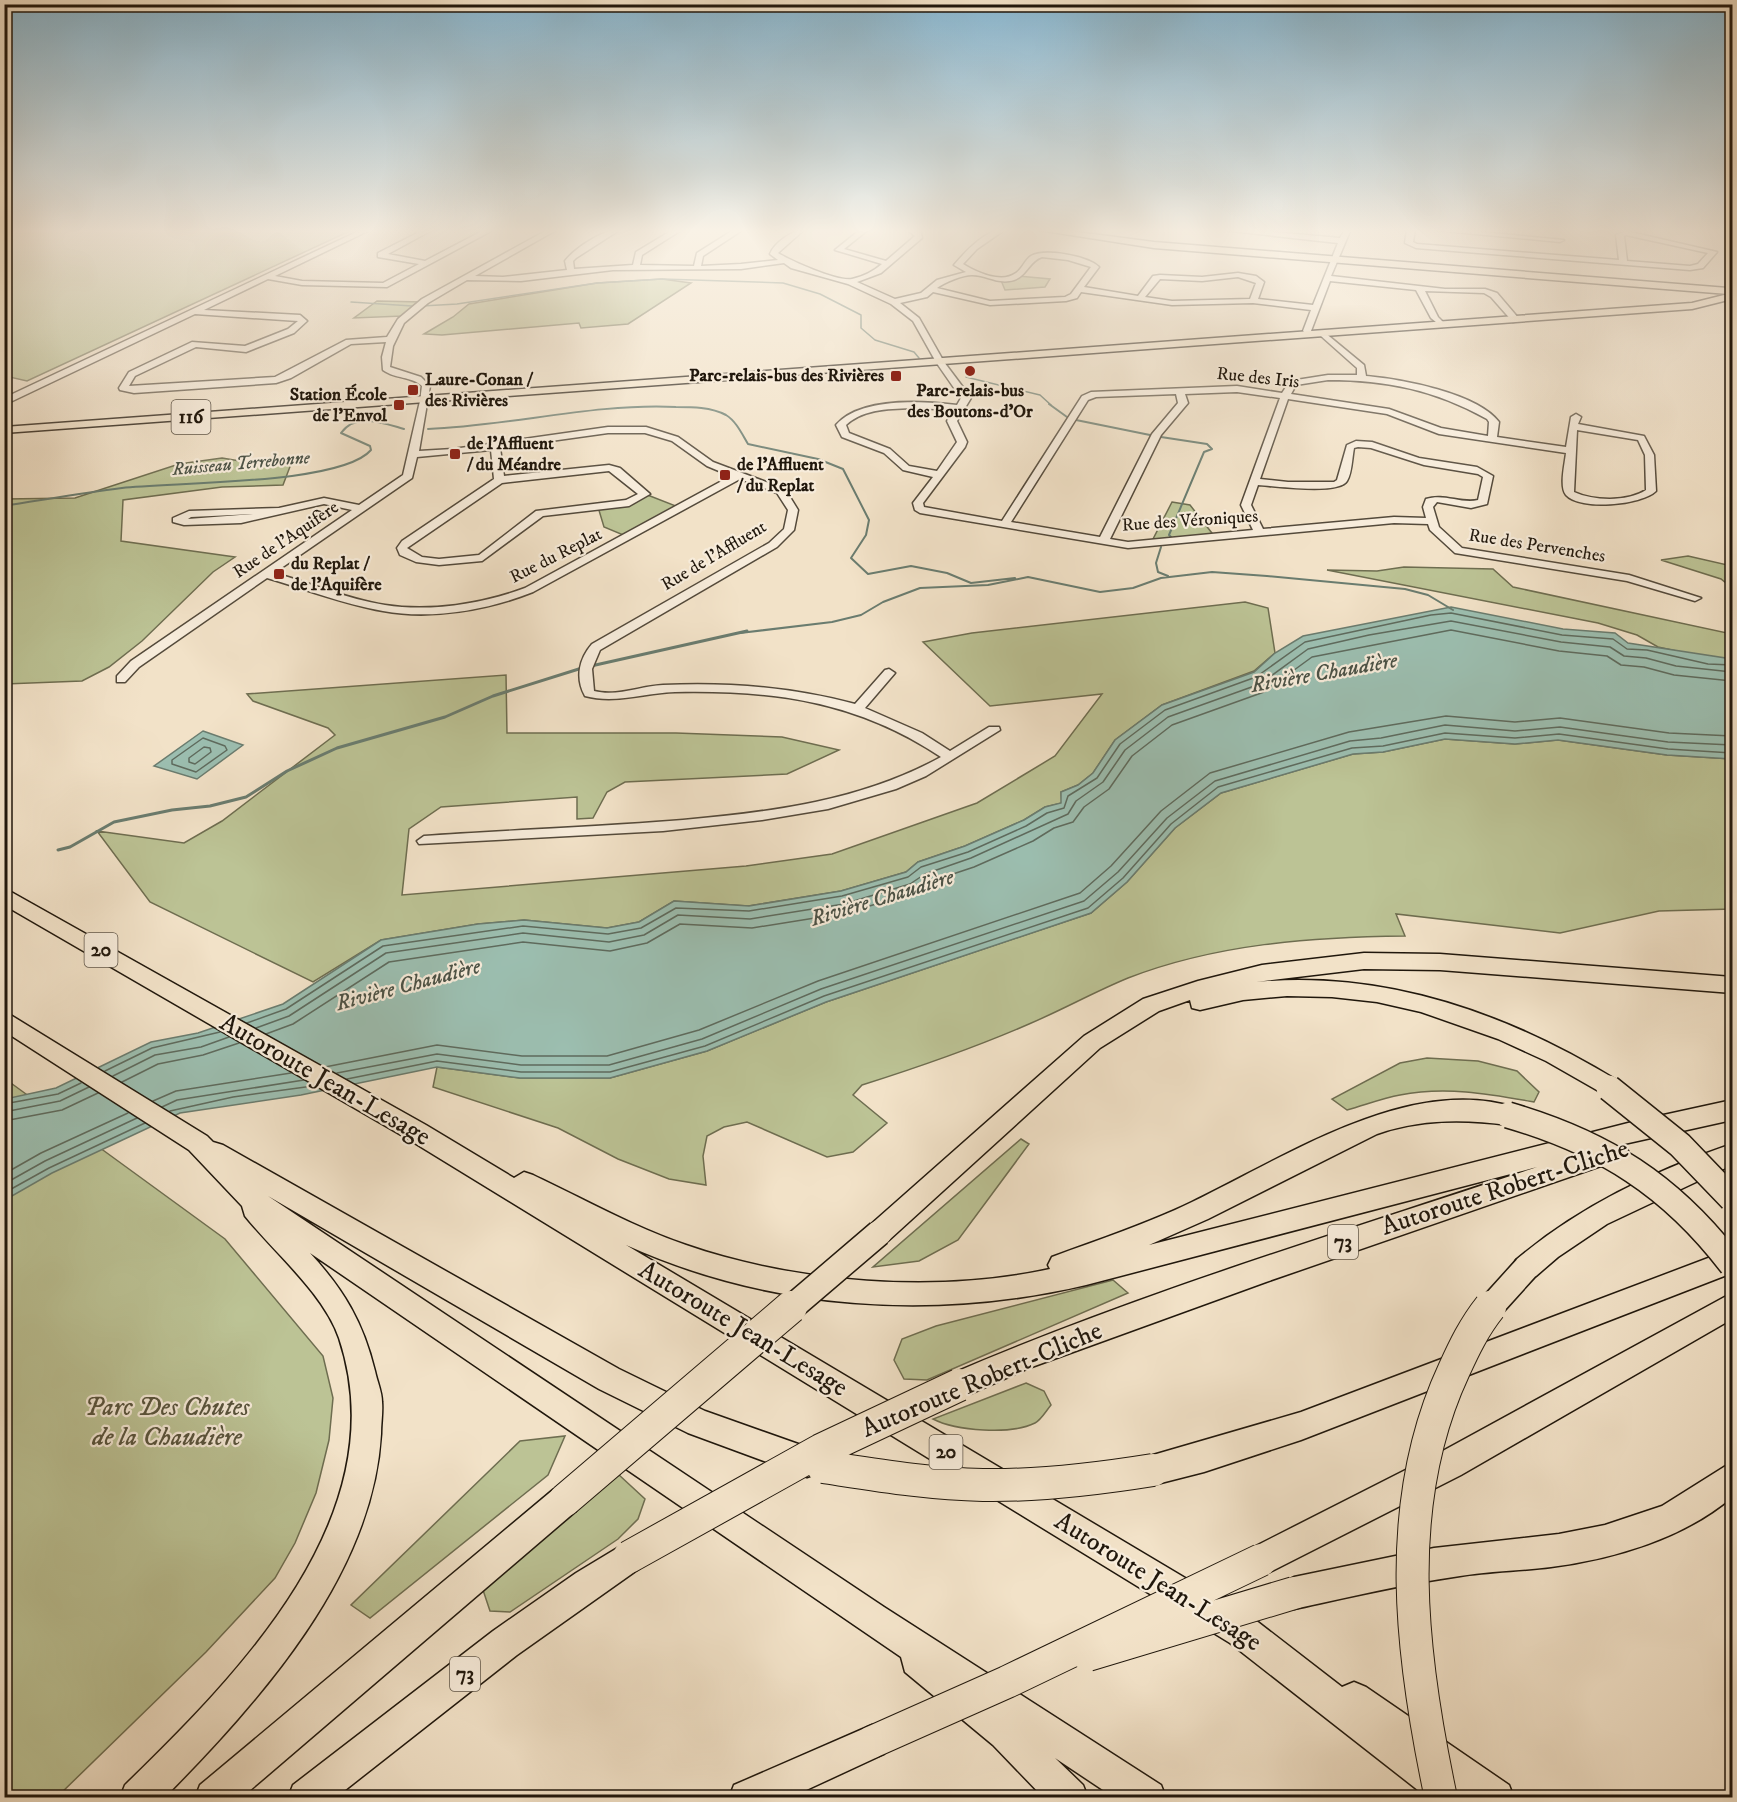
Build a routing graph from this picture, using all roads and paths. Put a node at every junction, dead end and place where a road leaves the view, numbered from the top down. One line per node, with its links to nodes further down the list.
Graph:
1 (191, 313): 19 (street)
2 (216, 313): 13 (street)
3 (408, 313): 13 (street)
4 (908, 313): 14 (street)
5 (1314, 313): 11 (street)
6 (1432, 313): 10 (street)
7 (1509, 313): 9 (street)
8 (1603, 313): 9 (main road, 116)
9 (1516, 320): 10 (main road, 116)
10 (1442, 325): 12 (main road, 116)
11 (1309, 334): 12 (main road, 116); 14 (main road, 116)
12 (1324, 334): 15 (street)
13 (390, 339): 18 (street)
14 (940, 362): 18 (main road, 116); 20 (street)
15 (1362, 378): 17 (street); 22 (street)
16 (1179, 390): 17 (street, Rue des Iris); 33 (street, Rue des Iris); 35 (street)
17 (1285, 396): 22 (street, Rue des Iris); 29 (street)
18 (425, 401): 21 (main road, 116); 25 (street, Rue de l'Aquifère)
19 (4, 402)
20 (961, 408): 26 (street); 26 (street)
21 (4, 430)
22 (1492, 439): 24 (street, Rue des Iris)
23 (495, 446): 25 (street, Rue de l'Affluent); 27 (street, Rue de l'Affluent); 28 (street)
24 (1571, 451): 24 (street)
25 (413, 454): 30 (street, Rue de l'Aquifère)
26 (939, 475): 33 (street, Rue des Véroniques)
27 (740, 476): 36 (street, Rue du Replat); 40 (street, Rue de l'Affluent)
28 (499, 480): 28 (street)
29 (1254, 481): 32 (street, Rue des Pervenches); 34 (street)
30 (363, 509): 31 (street); 36 (street, Rue de l'Aquifère)
31 (275, 510): 31 (street)
32 (1431, 521): 34 (street, Rue des Véroniques); 37 (street, Rue des Pervenches)
33 (1005, 524): 35 (street, Rue des Véroniques)
34 (1260, 533): 35 (street, Rue des Véroniques)
35 (1103, 542)
36 (267, 575): 39 (street, Rue de l'Aquifère)
37 (1695, 598)
38 (889, 673): 40 (street)
39 (121, 679)
40 (859, 707): 42 (street, Rue de l'Affluent)
41 (994, 730): 42 (street)
42 (950, 758): 43 (street)
43 (424, 841)
44 (4, 895): 48 (highway, Autoroute Jean-Lesage / 20)
45 (1732, 985): 53 (highway)
46 (4, 1019): 49 (highway)
47 (1732, 1111): 55 (highway); 63 (highway, Autoroute Robert-Cliche / 73, bridge)
48 (417, 1132): 55 (highway); 59 (highway, Autoroute Jean-Lesage / 20)
49 (198, 1143): 51 (highway); 54 (highway, bridge)
50 (1732, 1154): 67 (highway, bridge)
51 (243, 1193): 58 (highway); 61 (highway)
52 (1732, 1199): 53 (highway, bridge)
53 (916, 1200): 62 (highway, bridge)
54 (1732, 1263): 55 (highway, bridge)
55 (903, 1292)
56 (1732, 1305): 60 (highway, bridge)
57 (1732, 1477): 60 (highway, bridge)
58 (872, 1619): 65 (highway); 66 (highway)
59 (1242, 1631): 68 (highway, Autoroute Jean-Lesage / 20); 69 (highway)
60 (1007, 1682): 64 (highway, bridge)
61 (138, 1797)
62 (213, 1797)
63 (306, 1797)
64 (747, 1797)
65 (1070, 1797)
66 (1148, 1797)
67 (1441, 1797)
68 (1458, 1797)
69 (1496, 1797)

